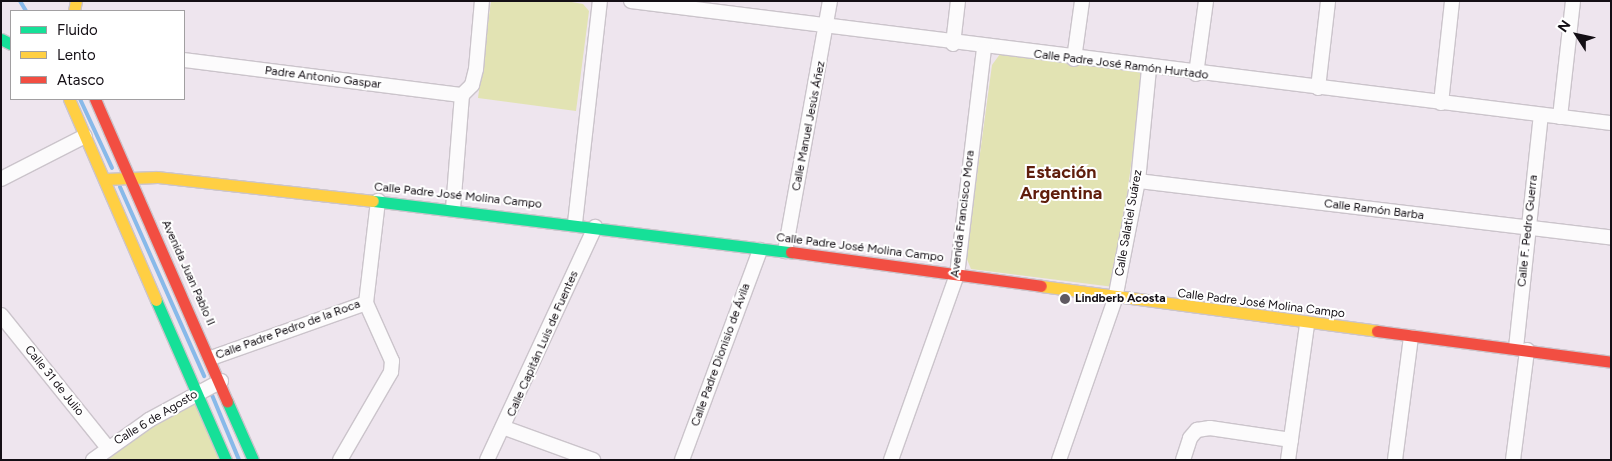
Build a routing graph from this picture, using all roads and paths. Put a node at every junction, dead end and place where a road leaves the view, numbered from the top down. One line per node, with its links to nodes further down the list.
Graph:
1 (482, 1): 20 (street)
2 (600, 1): 34 (street)
3 (631, 1): 11 (street, Calle Padre José Ramón Hurtado)
4 (830, 1): 12 (street, Calle Manuel Jesús Áñez)
5 (958, 1): 13 (street)
6 (1082, 1): 15 (street)
7 (1206, 1): 18 (street)
8 (1328, 1): 19 (street)
9 (1452, 1): 23 (street)
10 (1573, 1): 25 (street)
11 (713, 7): 12 (street, Calle Padre José Ramón Hurtado)
12 (828, 27): 13 (street, Calle Padre José Ramón Hurtado); 39 (street, Calle Manuel Jesús Áñez)
13 (953, 44): 14 (street, Calle Padre José Ramón Hurtado)
14 (984, 48): 15 (street, Calle Padre José Ramón Hurtado); 40 (street, Avenida Francisco Mora)
15 (1074, 59): 17 (street, Calle Padre José Ramón Hurtado)
16 (185, 60): 20 (street, Padre Antonio Gaspar)
17 (1149, 68): 18 (street, Calle Padre José Ramón Hurtado); 31 (street, Calle Salatiel Suárez)
18 (1196, 74): 19 (street, Calle Padre José Ramón Hurtado)
19 (1318, 88): 23 (street, Calle Padre José Ramón Hurtado)
20 (462, 96): 33 (street)
21 (69, 100): 27 (street)
22 (95, 100): 30 (street, Avenida Juan Pablo II)
23 (1441, 103): 24 (street, Calle Padre José Ramón Hurtado)
24 (1540, 115): 25 (street, Calle Padre José Ramón Hurtado); 36 (street, Calle F. Pedro Guerra)
25 (1560, 117): 26 (street, Calle Padre José Ramón Hurtado)
26 (1611, 123)
27 (85, 136): 28 (street); 29 (street)
28 (1, 179)
29 (105, 179): 30 (street, Calle Padre José Molina Campo); 50 (street)
30 (131, 180): 32 (street, Calle Padre José Molina Campo); 47 (street, Avenida Juan Pablo II)
31 (1138, 181): 36 (street, Calle Ramón Barba); 41 (street, Calle Salatiel Suárez)
32 (378, 201): 33 (street, Calle Padre José Molina Campo); 42 (street)
33 (453, 210): 34 (street, Calle Padre José Molina Campo)
34 (575, 223): 35 (street, Calle Padre José Molina Campo)
35 (595, 227): 38 (street, Calle Padre José Molina Campo); 51 (street, Calle Capitán Luis de Fuentes)
36 (1528, 228): 37 (street, Calle Ramón Barba); 46 (street, Calle F. Pedro Guerra)
37 (1611, 238)
38 (760, 250): 39 (street, Calle Padre José Molina Campo); 60 (street, Calle Padre Dionisio de Ávila)
39 (785, 251): 40 (street, Calle Padre José Molina Campo)
40 (957, 275): 41 (street, Calle Padre José Molina Campo); 61 (street, Avenida Francisco Mora)
41 (1115, 299): 44 (street, Calle Padre José Molina Campo); 62 (street, Calle Salatiel Suárez)
42 (366, 302): 47 (street, Calle Padre Pedro de la Roca); 57 (street)
43 (1, 315): 53 (street, Calle 31 de Julio)
44 (1307, 324): 45 (street, Calle Padre José Molina Campo); 52 (street)
45 (1411, 337): 46 (street, Calle Padre José Molina Campo); 65 (street)
46 (1522, 349): 48 (street, Calle Padre José Molina Campo); 66 (street, Calle F. Pedro Guerra)
47 (211, 358): 49 (street, Avenida Juan Pablo II)
48 (1611, 362)
49 (221, 381): 50 (street, Calle 6 de Agosto); 56 (street, Avenida Juan Pablo II)
50 (197, 393): 53 (street, Calle 6 de Agosto); 55 (street)
51 (505, 428): 58 (street, Calle Capitán Luis de Fuentes); 59 (street)
52 (1291, 440): 63 (street); 64 (street)
53 (107, 447): 54 (street, Calle 6 de Agosto)
54 (94, 460)
55 (226, 460)
56 (253, 460)
57 (340, 460)
58 (487, 460)
59 (593, 460)
60 (682, 460)
61 (891, 460)
62 (1059, 460)
63 (1183, 460)
64 (1288, 460)
65 (1395, 460)
66 (1513, 460)

